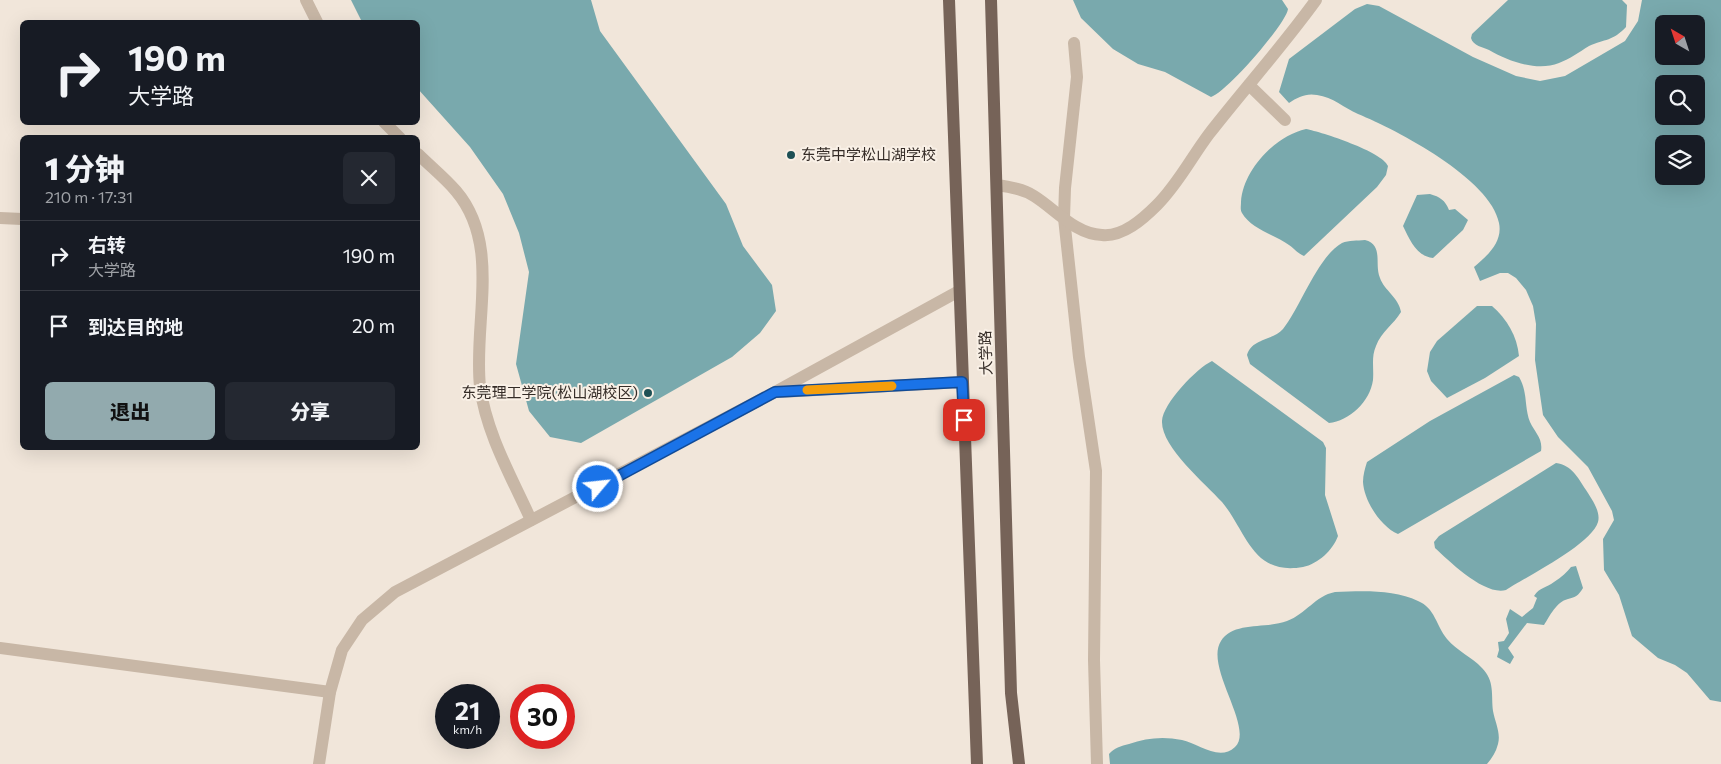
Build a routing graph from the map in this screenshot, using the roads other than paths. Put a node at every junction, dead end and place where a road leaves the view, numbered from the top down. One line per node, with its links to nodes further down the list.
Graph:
1 (306, 0): 5 (street)
2 (949, 0): 16 (main road, 大学路)
3 (991, 0): 12 (main road, 大学路)
4 (1316, 0): 7 (street)
5 (316, 20)
6 (1074, 43): 14 (street)
7 (1249, 85): 8 (street); 14 (street)
8 (1285, 120)
9 (387, 125): 10 (street)
10 (397, 135)
11 (420, 156): 19 (street)
12 (997, 185): 14 (street); 24 (main road, 大学路)
13 (0, 218): 15 (street)
14 (1064, 218): 25 (street)
15 (20, 219)
16 (959, 291): 17 (main road, 大学路); 18 (street)
17 (962, 382): 18 (street); 23 (main road, 大学路)
18 (775, 392): 19 (street)
19 (531, 520): 21 (street)
20 (0, 648): 21 (street)
21 (330, 692): 22 (street)
22 (319, 764)
23 (977, 764)
24 (1018, 764)
25 (1097, 764)

